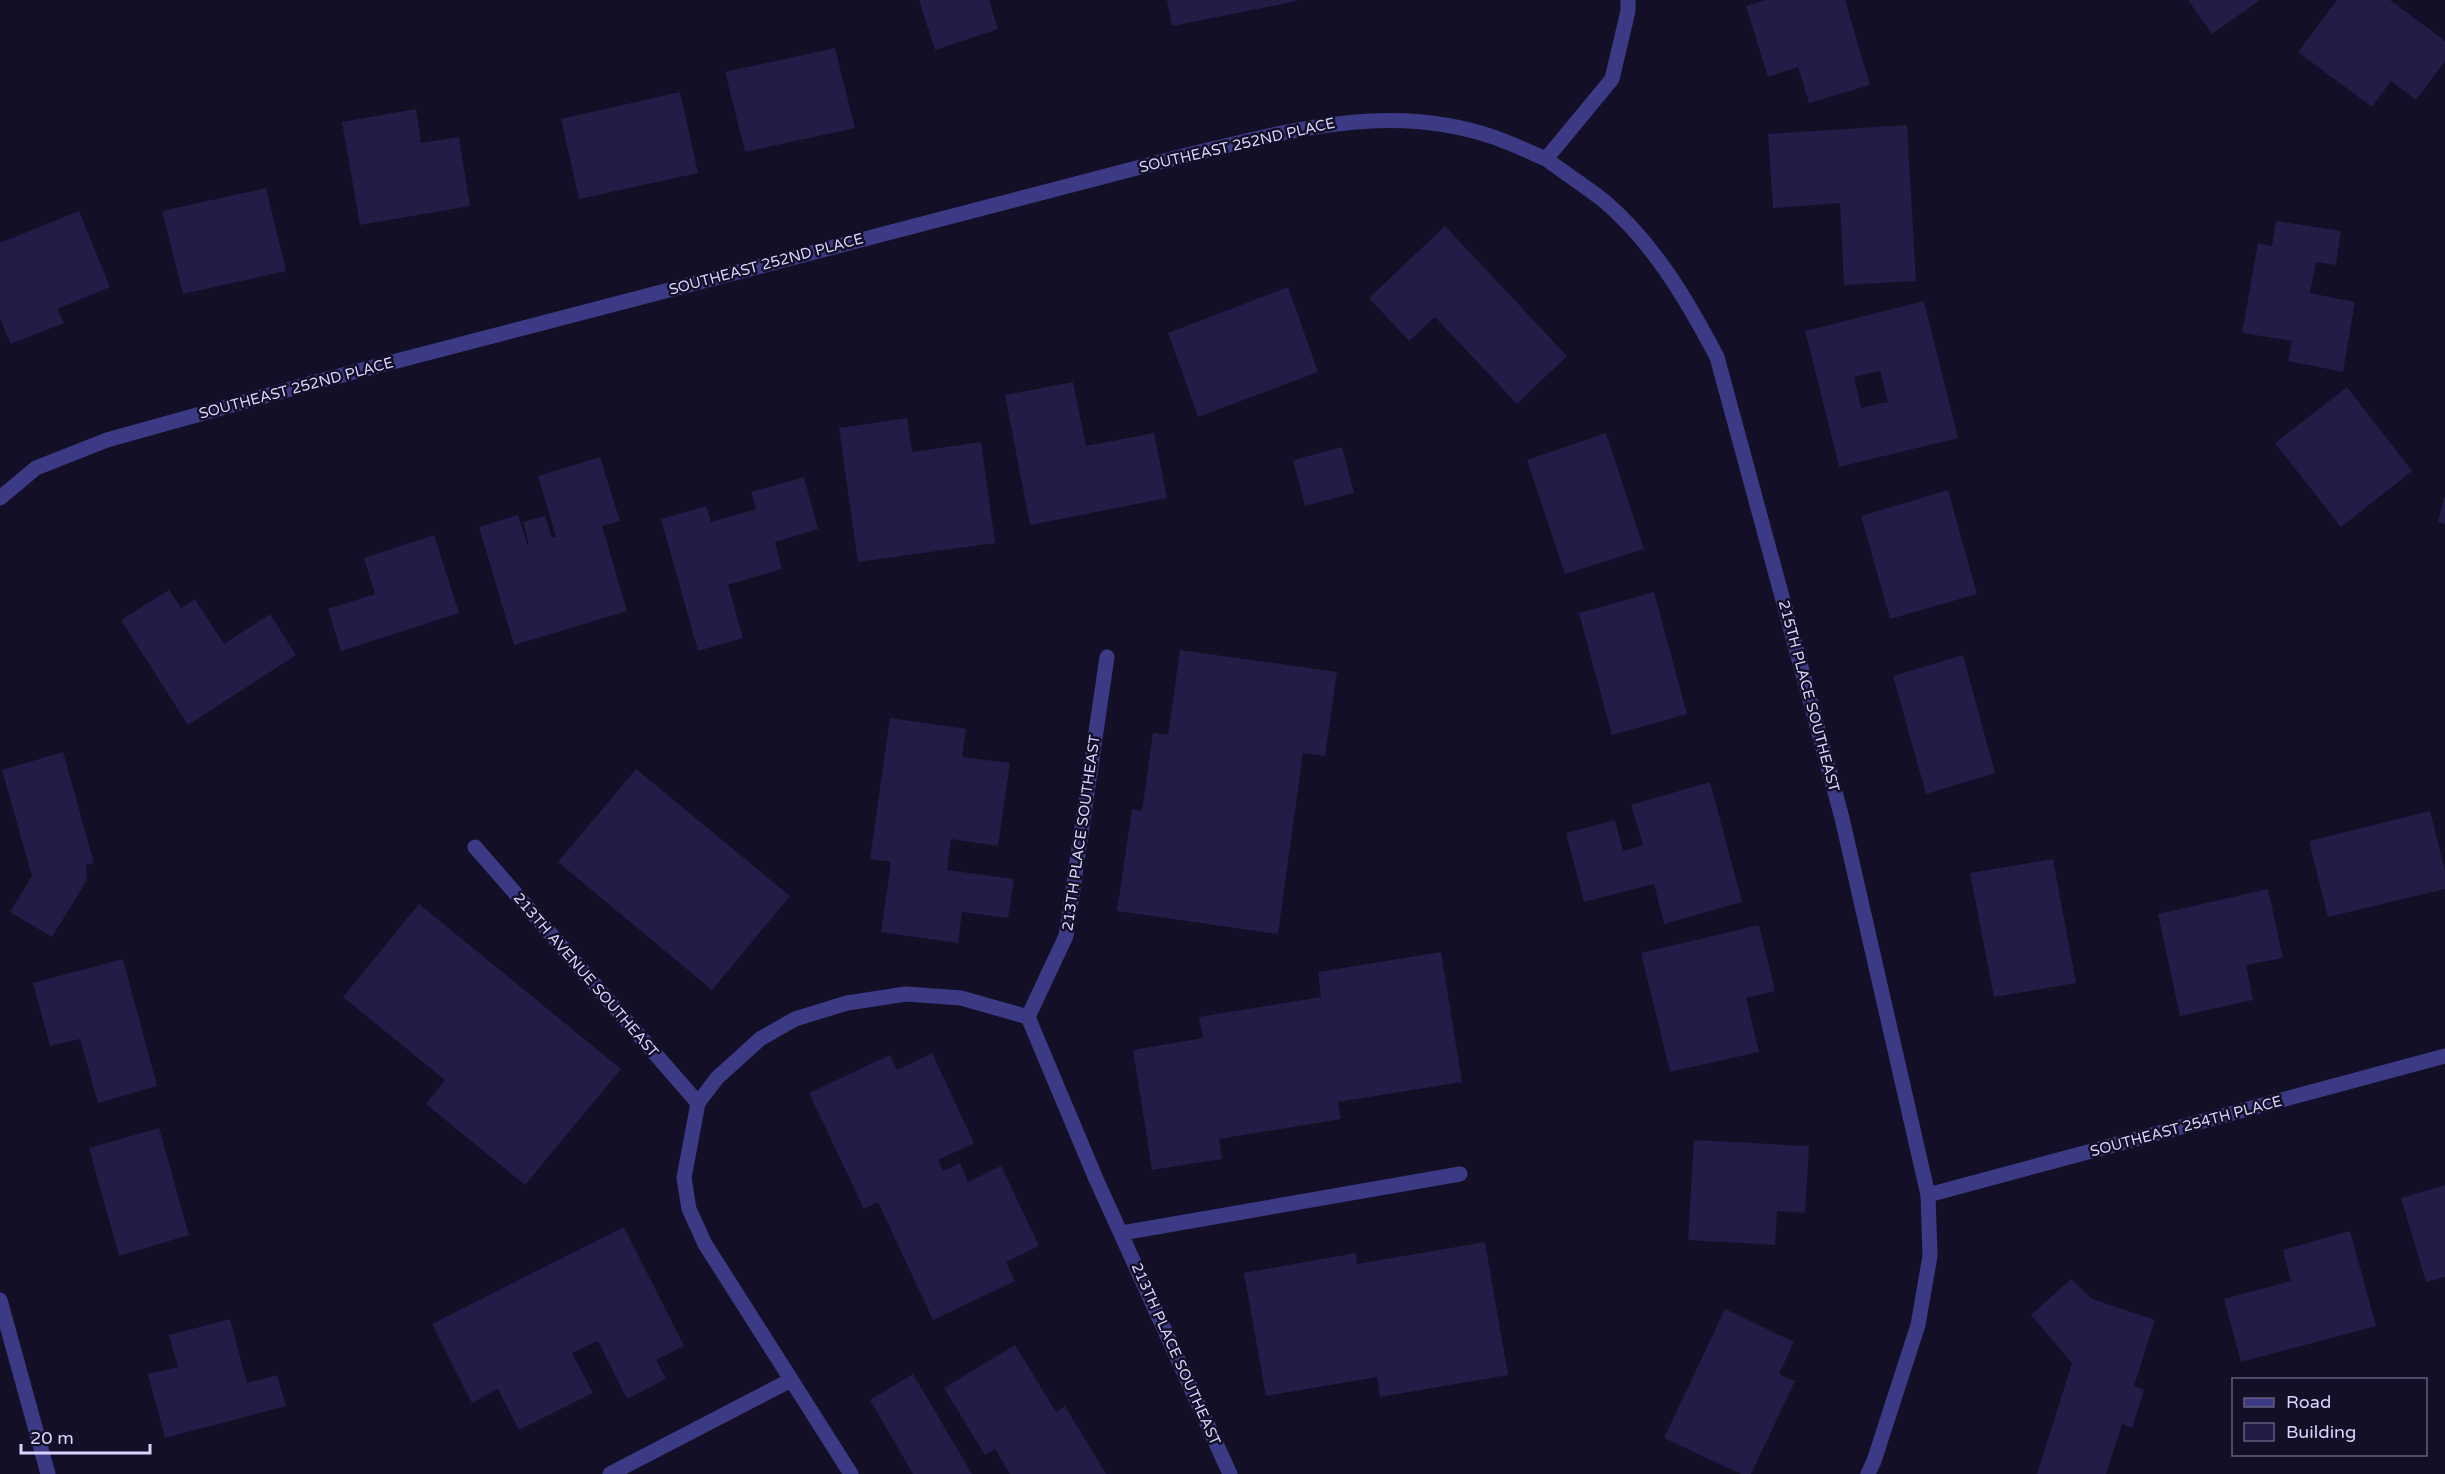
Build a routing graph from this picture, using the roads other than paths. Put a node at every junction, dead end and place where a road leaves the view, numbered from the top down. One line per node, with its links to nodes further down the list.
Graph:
1 (1628, 0): 2 (street)
2 (1546, 159): 3 (street, SOUTHEAST 252ND PLACE); 10 (street, 215TH PLACE SOUTHEAST)
3 (0, 498)
4 (1107, 657): 6 (street, 213TH PLACE SOUTHEAST)
5 (475, 847): 8 (street, 213TH AVENUE SOUTHEAST)
6 (1028, 1017): 8 (street); 11 (street, 213TH PLACE SOUTHEAST)
7 (2445, 1056): 10 (street, SOUTHEAST 254TH PLACE)
8 (698, 1103): 13 (street)
9 (1460, 1174): 11 (street)
10 (1928, 1195): 18 (street, 215TH PLACE SOUTHEAST)
11 (1122, 1233): 17 (street, 213TH PLACE SOUTHEAST)
12 (0, 1300): 14 (street)
13 (790, 1380): 15 (street); 16 (street)
14 (48, 1474)
15 (610, 1474)
16 (851, 1474)
17 (1230, 1474)
18 (1868, 1474)

